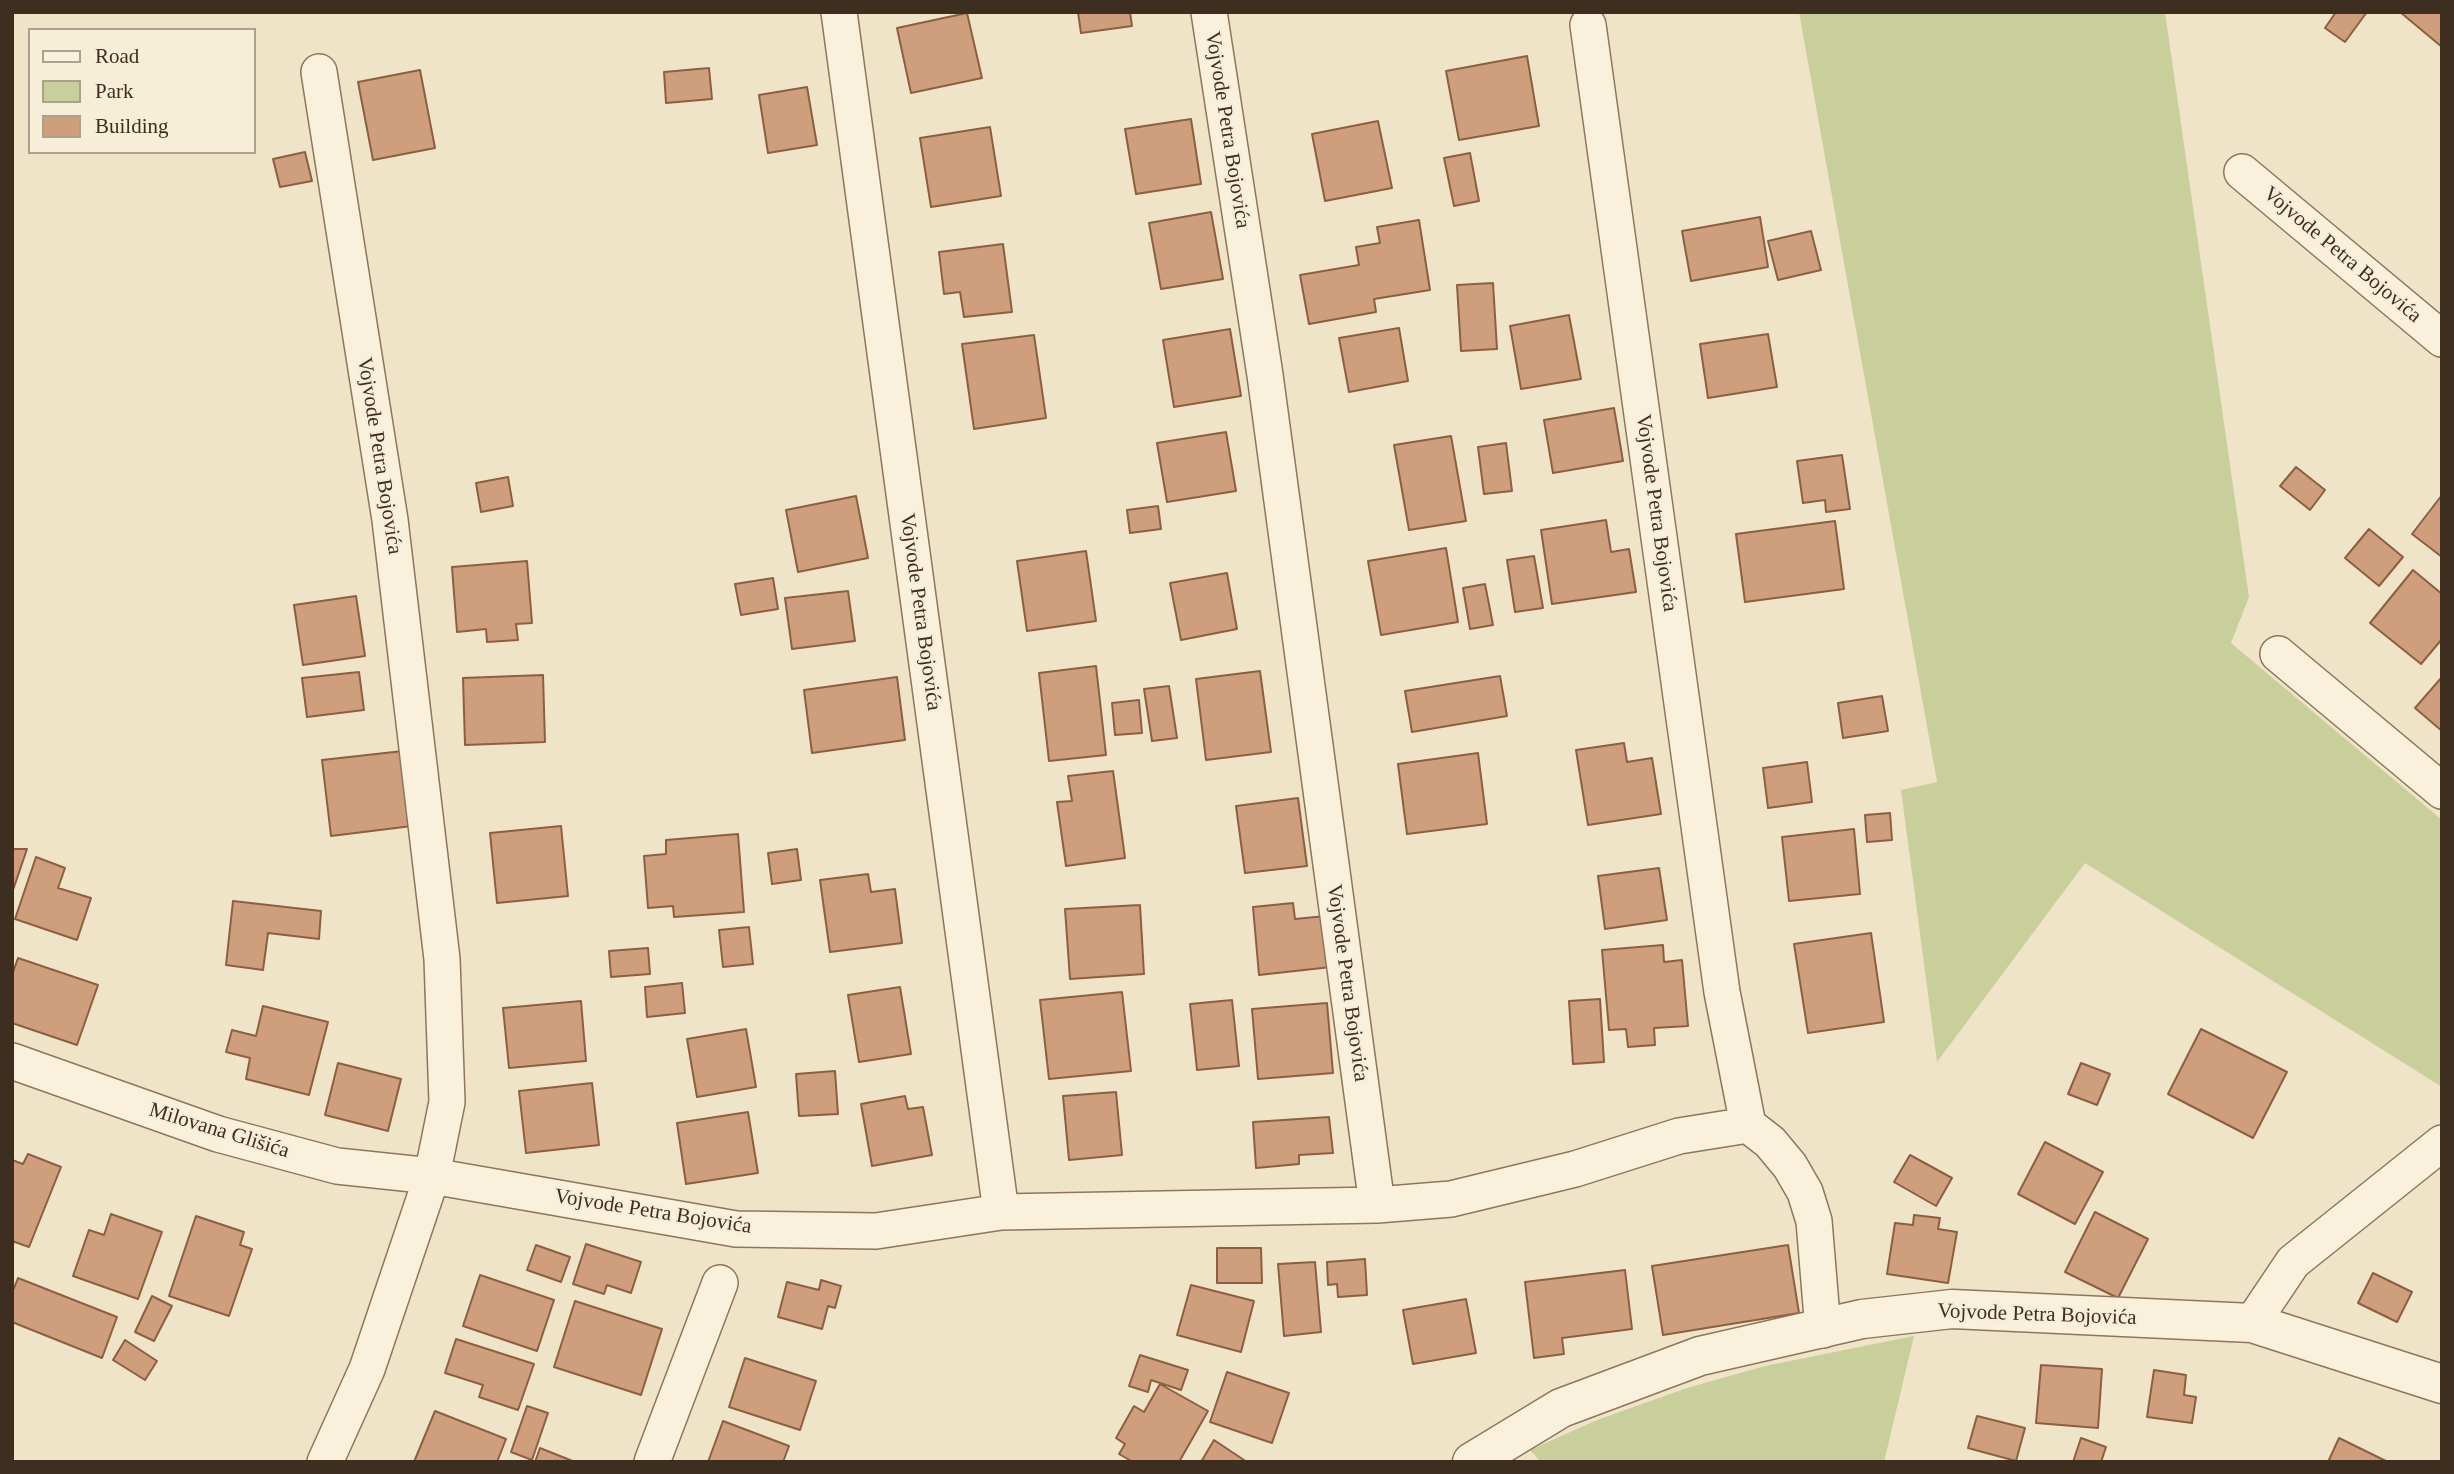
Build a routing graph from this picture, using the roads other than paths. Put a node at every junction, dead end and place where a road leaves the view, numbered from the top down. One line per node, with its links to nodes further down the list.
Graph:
1 (839, 12): 14 (street, Vojvode Petra Bojovića)
2 (1209, 12): 13 (street, Vojvode Petra Bojovića)
3 (1588, 25): 10 (street, Vojvode Petra Bojovića)
4 (319, 72): 12 (street, Vojvode Petra Bojovića)
5 (2242, 172): 6 (street, Vojvode Petra Bojovića)
6 (2442, 339)
7 (2278, 653): 8 (street)
8 (2442, 791)
9 (12, 1061): 12 (street, Milovana Glišića)
10 (1748, 1125): 13 (street, Vojvode Petra Bojovića); 17 (street)
11 (2442, 1143): 16 (street)
12 (432, 1176): 14 (street, Vojvode Petra Bojovića); 19 (street, Vojvode Petra Bojovića)
13 (1377, 1205): 14 (street, Vojvode Petra Bojovića)
14 (1001, 1212)
15 (720, 1283): 20 (street)
16 (2252, 1323): 17 (street, Vojvode Petra Bojovića); 18 (street, Vojvode Petra Bojovića)
17 (1823, 1330): 21 (street, Vojvode Petra Bojovića)
18 (2442, 1384)
19 (325, 1462)
20 (652, 1462)
21 (1472, 1462)

